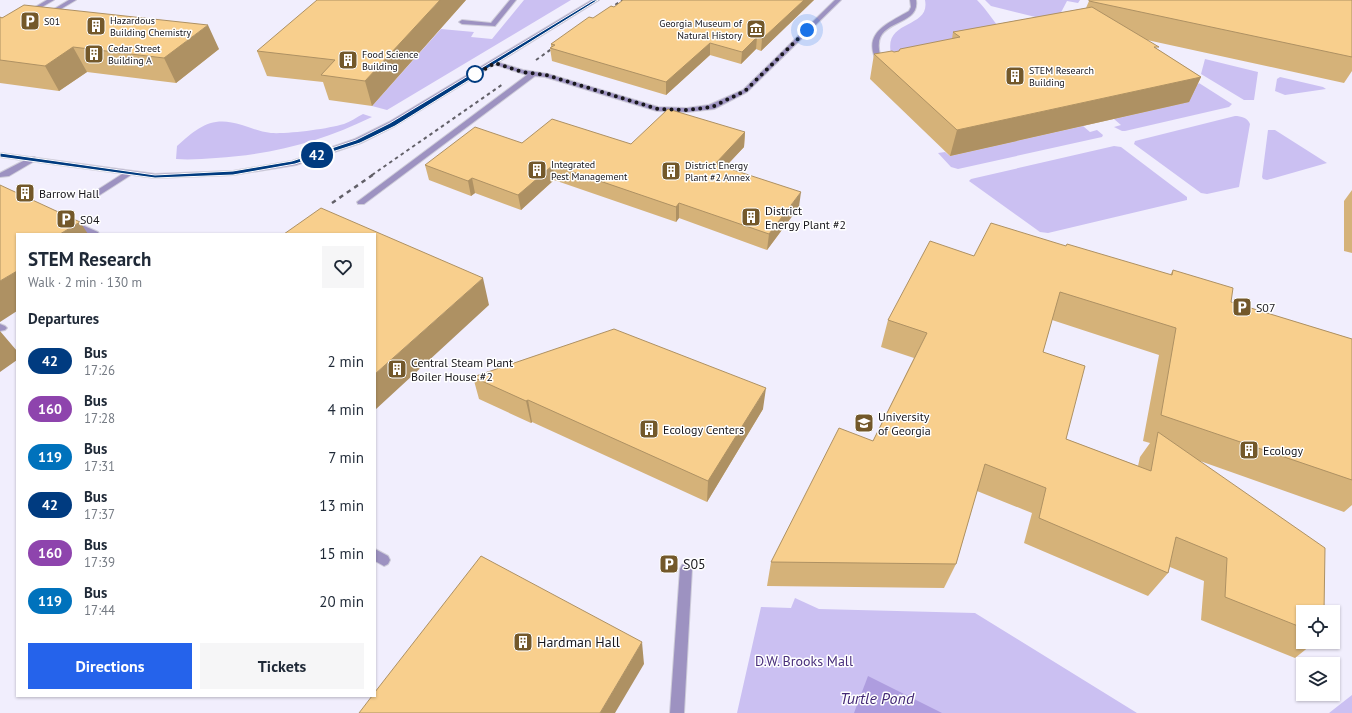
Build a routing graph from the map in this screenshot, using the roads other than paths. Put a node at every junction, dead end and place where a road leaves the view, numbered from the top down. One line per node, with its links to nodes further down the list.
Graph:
1 (51, 0): 7 (street)
2 (73, 0): 8 (street)
3 (513, 0): 9 (street)
4 (596, 0): 10 (street)
5 (838, 0): 12 (street)
6 (913, 0): 11 (street)
7 (19, 19)
8 (39, 20)
9 (462, 22)
10 (495, 63): 12 (street); 15 (street)
11 (888, 72)
12 (534, 73): 18 (street)
13 (0, 155): 14 (street)
14 (34, 159): 15 (street); 16 (street)
15 (130, 173): 17 (street)
16 (0, 175)
17 (92, 196)
18 (361, 202)
19 (64, 219): 20 (street)
20 (93, 233)
21 (686, 569): 22 (street)
22 (677, 713)

